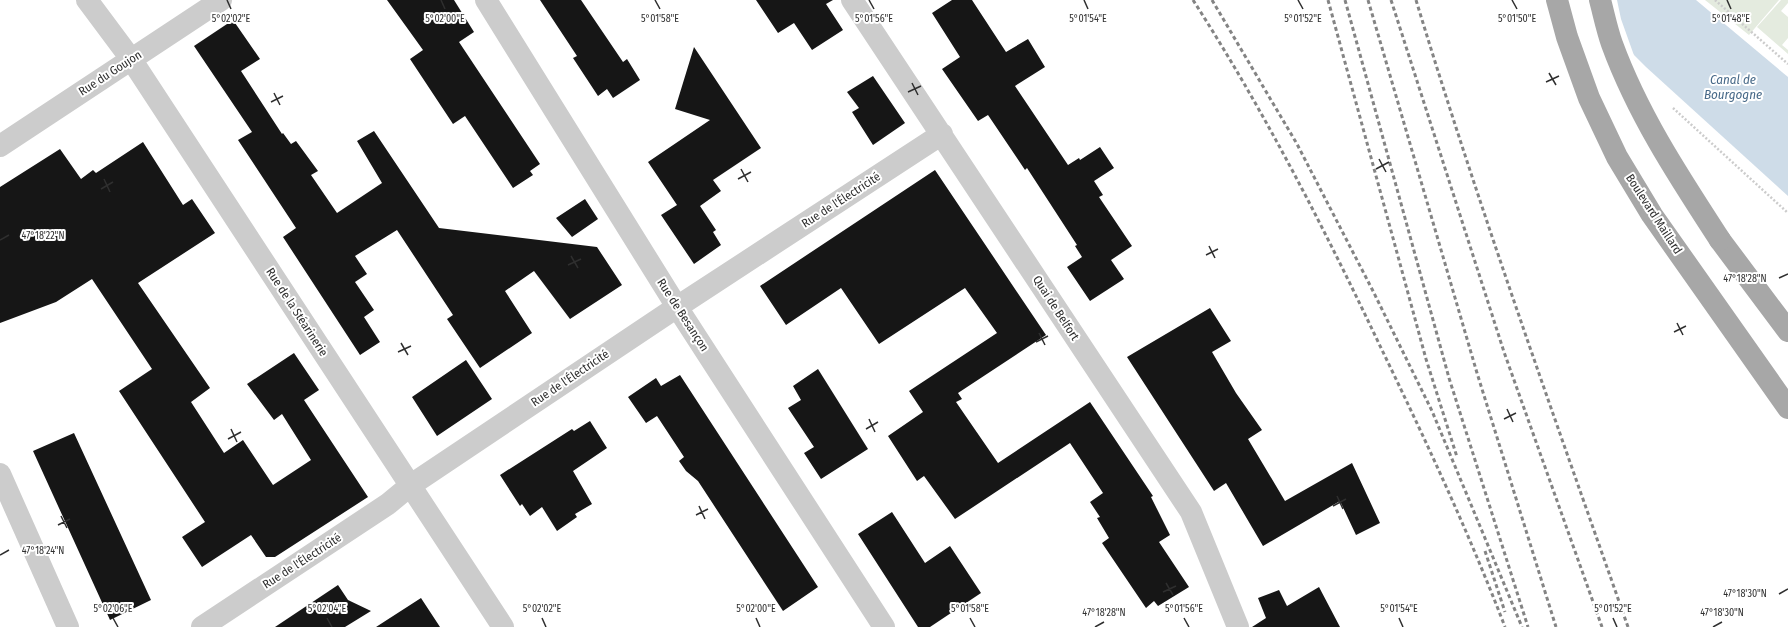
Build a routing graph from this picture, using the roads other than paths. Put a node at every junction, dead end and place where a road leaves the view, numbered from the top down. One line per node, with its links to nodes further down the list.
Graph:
1 (87, 0): 7 (street, Rue de la Stéarinerie)
2 (221, 0): 7 (street, Rue du Goujon)
3 (486, 0): 10 (street, Rue de Besançon)
4 (852, 0): 8 (street, Quai de Belfort)
5 (1558, 0): 12 (main road, Boulevard Maillard)
6 (1600, 0): 11 (main road, bridge)
7 (131, 59): 9 (street, Rue du Goujon); 14 (street, Rue de la Stéarinerie)
8 (942, 134): 10 (street, Rue de l'Électricité); 19 (street, Quai de Belfort)
9 (0, 146)
10 (677, 307): 14 (street, Rue de l'Électricité); 18 (street, Rue de Besançon)
11 (1788, 331)
12 (1788, 408)
13 (0, 474): 15 (street)
14 (411, 485): 16 (street, Rue de l'Électricité); 17 (street, Rue de la Stéarinerie)
15 (68, 627)
16 (202, 627)
17 (503, 627)
18 (884, 627)
19 (1238, 627)

